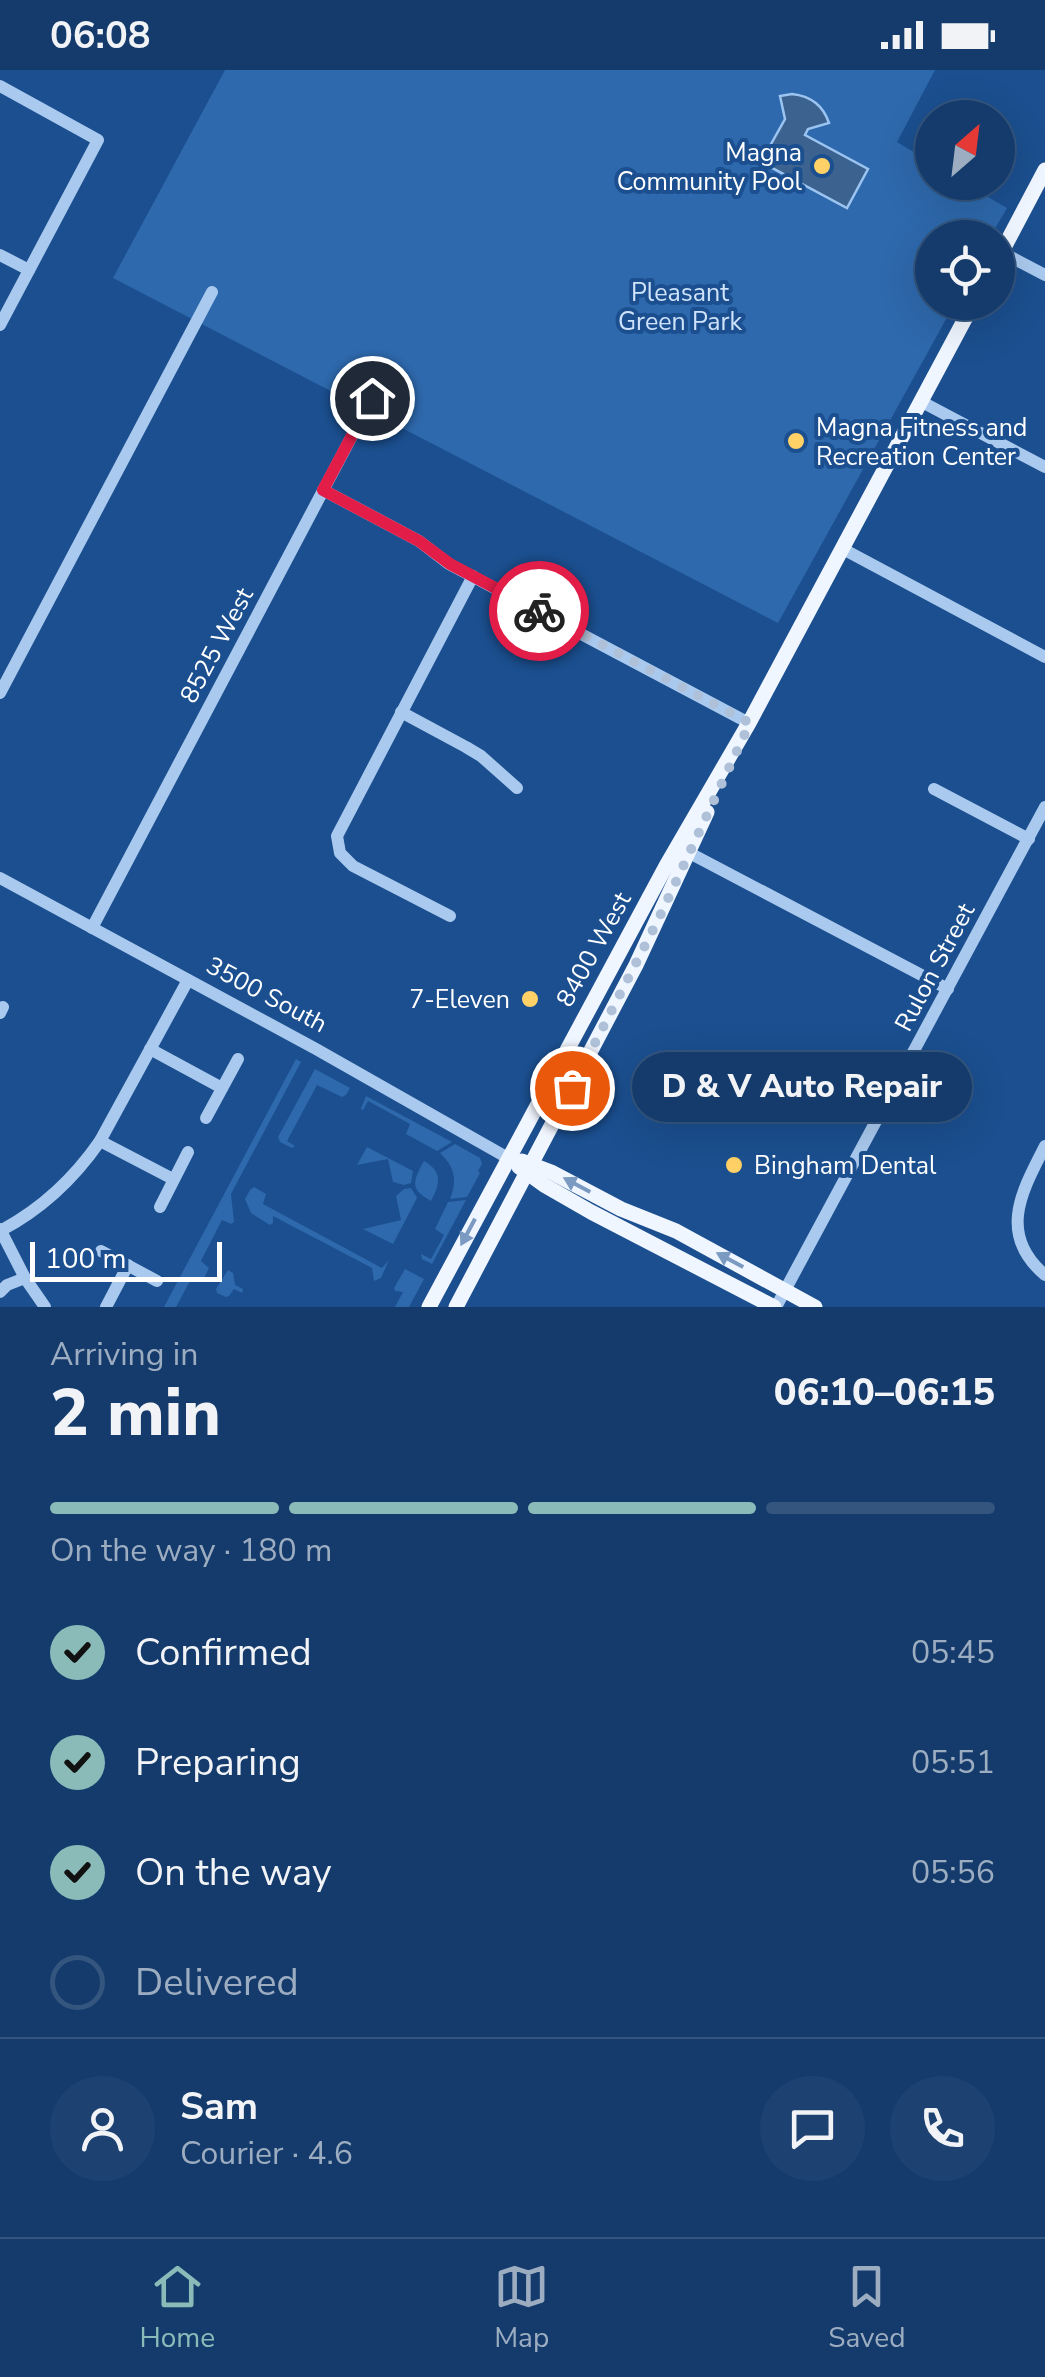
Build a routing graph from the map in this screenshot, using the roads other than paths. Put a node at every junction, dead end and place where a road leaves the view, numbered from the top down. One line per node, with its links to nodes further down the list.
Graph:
1 (0, 86): 6 (street)
2 (1045, 170): 3 (main road)
3 (1015, 225)
4 (0, 255): 6 (street)
5 (1015, 262): 7 (street)
6 (28, 270): 10 (street)
7 (1045, 275)
8 (212, 292): 18 (street)
9 (965, 320): 12 (main road, 8400 West)
10 (0, 324)
11 (378, 382): 14 (street, 8525 West)
12 (922, 402): 13 (street); 15 (main road, 8400 West)
13 (1045, 467)
14 (323, 490): 16 (street); 28 (street, 8525 West)
15 (843, 549): 17 (street); 20 (main road, 8400 West)
16 (473, 576): 19 (street); 20 (street)
17 (1045, 657)
18 (0, 693)
19 (401, 712): 21 (street); 27 (street)
20 (750, 723): 25 (main road, 8400 West)
21 (517, 788)
22 (934, 789): 24 (street)
23 (1045, 807): 24 (street, Rulon Street)
24 (1028, 839): 30 (street, Rulon Street)
25 (683, 850): 30 (street); 38 (main road, 8400 West); 39 (main road, 8400 West)
26 (0, 878): 28 (street, 3500 South)
27 (450, 916)
28 (92, 928): 29 (street, 3500 South)
29 (188, 980): 31 (street); 38 (street, 3500 South)
30 (948, 989): 48 (street, Rulon Street)
31 (150, 1050): 33 (street); 35 (street)
32 (238, 1059): 33 (street)
33 (222, 1088): 34 (street)
34 (206, 1118)
35 (100, 1141): 40 (street); 42 (street)
36 (1045, 1146): 45 (street)
37 (188, 1152): 40 (street)
38 (508, 1158): 39 (main road, 3500 South); 52 (main road, 8400 West, one-way to 52)
39 (529, 1168): 48 (main road, 3500 South, one-way to 39); 53 (main road, 8400 West); 54 (main road, 3500 South)
40 (174, 1180): 41 (street)
41 (160, 1208)
42 (0, 1230): 46 (street)
43 (101, 1250): 44 (street)
44 (128, 1265): 47 (street); 51 (street)
45 (1045, 1274)
46 (24, 1278): 49 (street); 50 (street)
47 (157, 1281)
48 (785, 1290): 54 (street, Rulon Street); 55 (main road, 3500 South)
49 (0, 1292)
50 (46, 1307)
51 (106, 1307)
52 (429, 1307)
53 (456, 1307)
54 (775, 1307)
55 (815, 1307)

